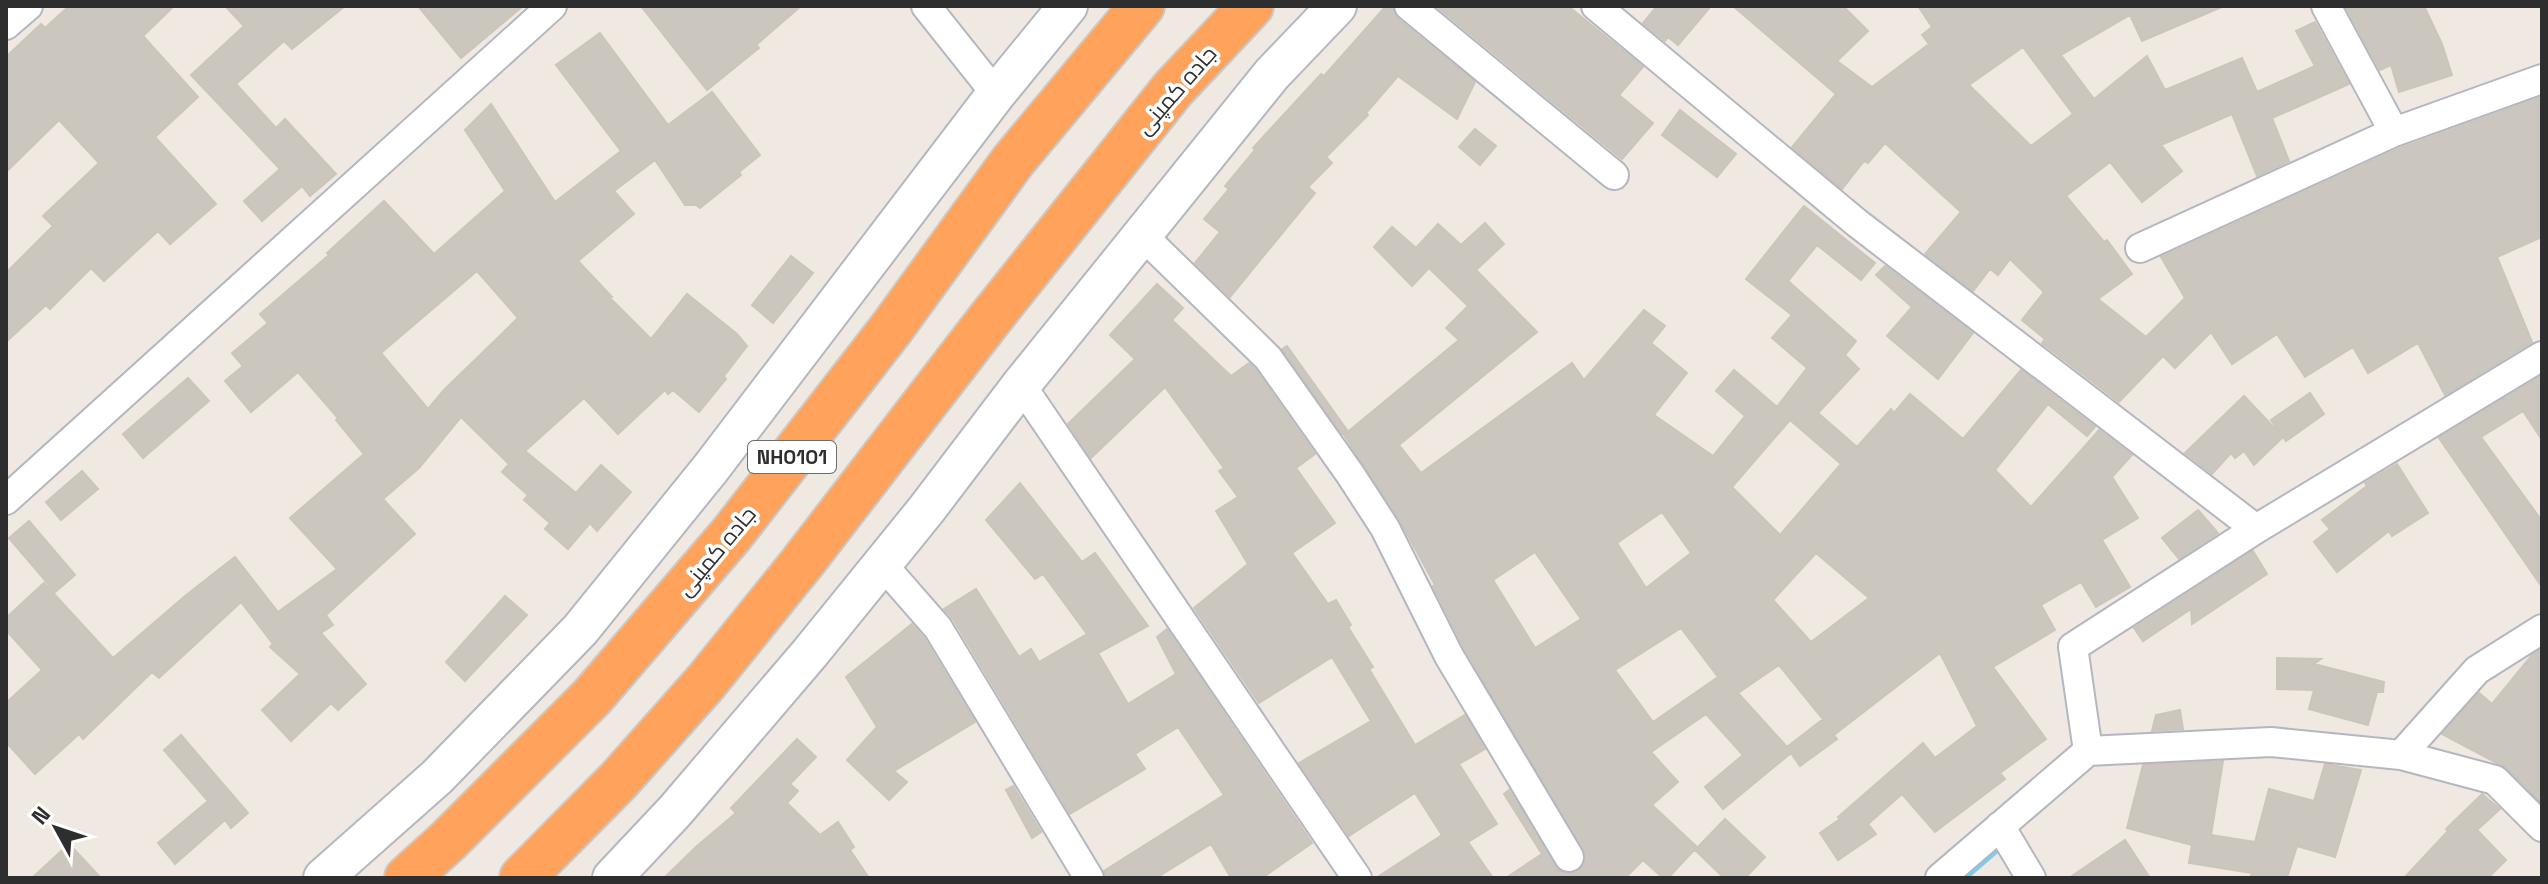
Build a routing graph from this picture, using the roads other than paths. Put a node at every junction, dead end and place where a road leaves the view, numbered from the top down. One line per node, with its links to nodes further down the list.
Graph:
1 (28, 6): 11 (street)
2 (552, 6): 20 (street)
3 (926, 6): 13 (street)
4 (1068, 6): 13 (street)
5 (1142, 6): 31 (highway, جاده کمپنی / NH0101)
6 (1251, 6): 32 (highway, جاده کمپنی / NH0101)
7 (1337, 6): 16 (street)
8 (1409, 6): 15 (street)
9 (1596, 6): 21 (street)
10 (2326, 6): 14 (street)
11 (6, 25)
12 (2542, 79): 14 (street)
13 (996, 94): 30 (street)
14 (2394, 132): 17 (street)
15 (1614, 175)
16 (1142, 235): 19 (street); 28 (street)
17 (2140, 248)
18 (2542, 356): 21 (street)
19 (1021, 385): 22 (street); 35 (street)
20 (6, 500)
21 (2256, 529): 24 (street)
22 (882, 564): 33 (street); 34 (street)
23 (2542, 629): 25 (street)
24 (2088, 751): 25 (street); 26 (street)
25 (2401, 755): 27 (street)
26 (2000, 826): 29 (street); 36 (street)
27 (2542, 827)
28 (1569, 857)
29 (2029, 873)
30 (323, 878)
31 (407, 878)
32 (522, 878)
33 (612, 878)
34 (1089, 878)
35 (1357, 878)
36 (1940, 878)

